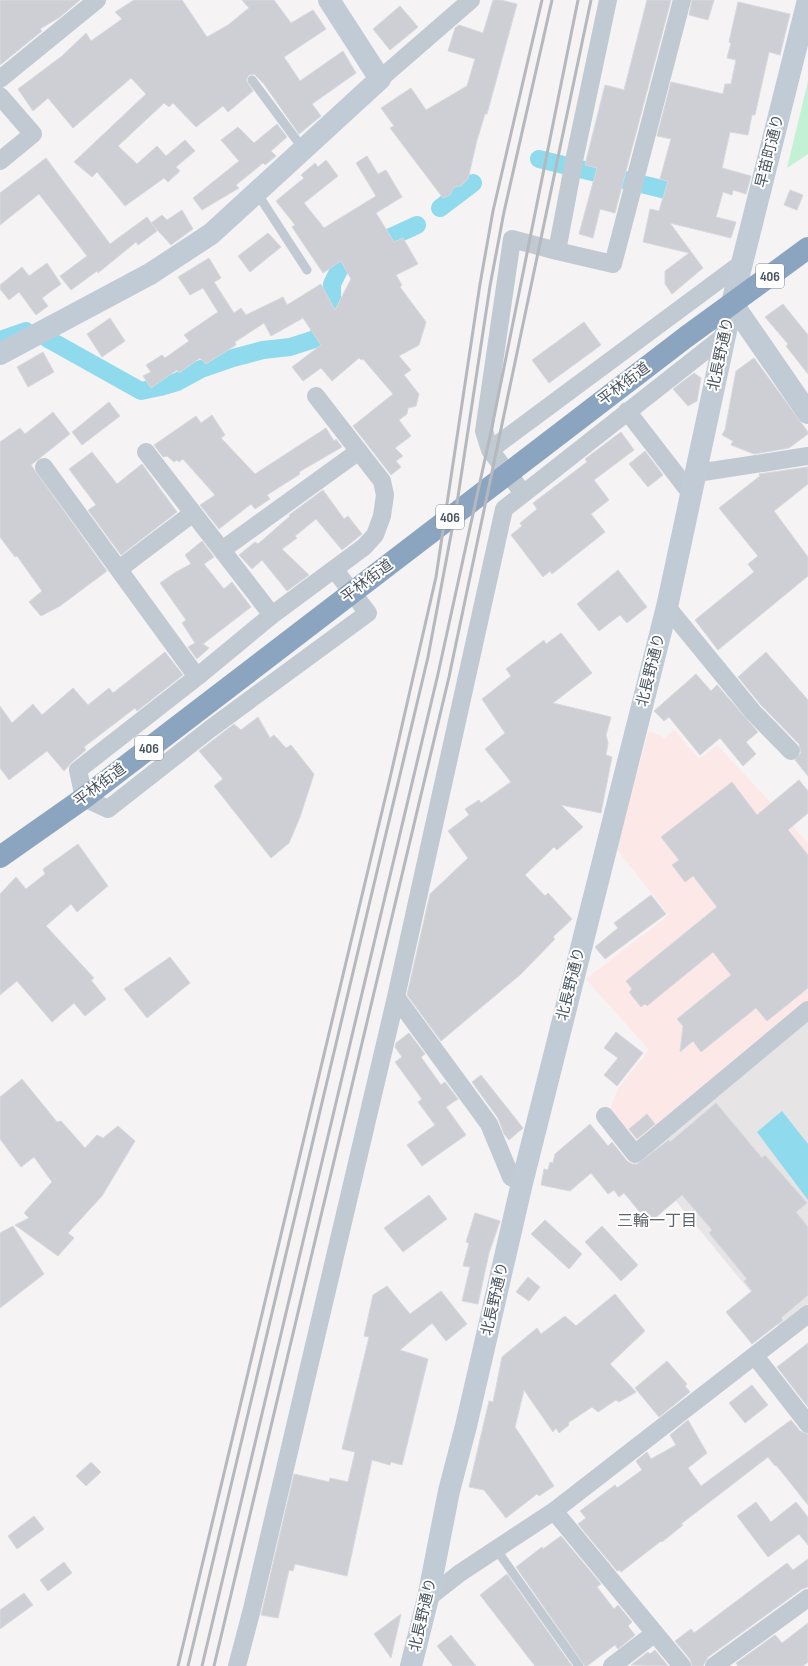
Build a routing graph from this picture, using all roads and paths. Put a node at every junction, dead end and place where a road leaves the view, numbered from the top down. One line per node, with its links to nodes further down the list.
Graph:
1 (97, 0): 7 (street)
2 (330, 0): 8 (street)
3 (471, 0): 8 (street)
4 (608, 0): 15 (street)
5 (682, 0): 15 (street)
6 (806, 1): 16 (street, 早苗町通り)
7 (0, 79)
8 (380, 79): 11 (street)
9 (252, 80): 11 (lane)
10 (0, 96): 12 (street)
11 (304, 150): 13 (street)
12 (0, 161)
13 (258, 193): 17 (lane); 20 (street)
14 (808, 248): 18 (highway, 406)
15 (557, 251): 24 (street)
16 (742, 263): 18 (street, 早苗町通り); 24 (street)
17 (308, 270)
18 (732, 303): 19 (street, 北長野通り); 23 (street); 40 (highway, 平林街道 / 406)
19 (724, 336): 22 (street); 29 (street, 北長野通り)
20 (0, 354)
21 (316, 396): 25 (street)
22 (627, 411): 30 (street); 31 (street)
23 (808, 413)
24 (490, 450): 30 (street)
25 (359, 451): 33 (street); 35 (street)
26 (146, 452): 32 (street)
27 (808, 456): 29 (street)
28 (44, 467): 34 (street)
29 (697, 473): 31 (street, 北長野通り)
30 (523, 493): 42 (street)
31 (692, 495): 36 (street, 北長野通り)
32 (193, 513): 33 (street); 34 (street)
33 (222, 550): 37 (street)
34 (119, 569): 38 (street)
35 (334, 569): 37 (street); 40 (street)
36 (668, 607): 39 (street); 45 (street, 北長野通り)
37 (272, 615): 38 (street)
38 (198, 677): 40 (street)
39 (791, 751)
40 (84, 798): 41 (highway, 平林街道 / 406)
41 (0, 857)
42 (396, 997): 45 (street); 54 (street)
43 (808, 1010): 44 (street)
44 (605, 1116)
45 (522, 1183): 51 (street, 北長野通り)
46 (808, 1314): 47 (street)
47 (755, 1356): 48 (street); 49 (street)
48 (808, 1424)
49 (554, 1511): 50 (street); 53 (street)
50 (496, 1549): 51 (street); 56 (lane)
51 (428, 1598): 55 (street, 北長野通り)
52 (808, 1598): 59 (street)
53 (655, 1632): 57 (street); 58 (street)
54 (237, 1666)
55 (411, 1666)
56 (579, 1666)
57 (612, 1666)
58 (682, 1666)
59 (714, 1666)

